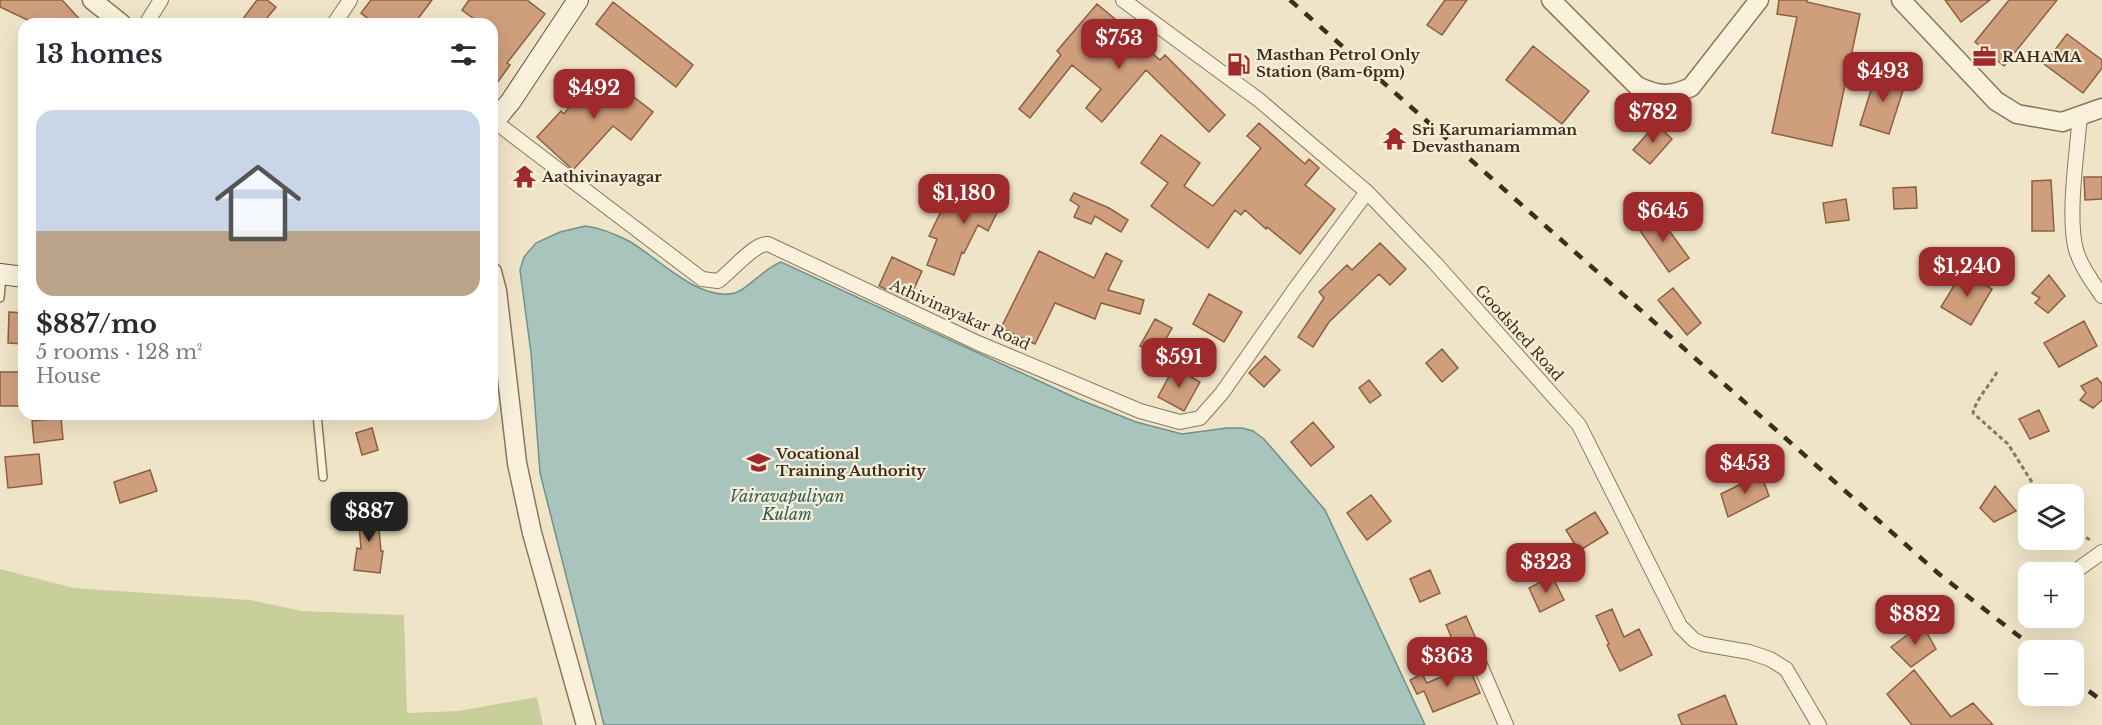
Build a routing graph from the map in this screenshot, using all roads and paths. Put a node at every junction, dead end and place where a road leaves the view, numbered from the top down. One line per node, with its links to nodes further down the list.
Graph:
1 (92, 0): 9 (street)
2 (161, 0): 10 (street)
3 (350, 0): 11 (street)
4 (578, 0): 14 (main road)
5 (1123, 0): 16 (street, Goodshed Road)
6 (1551, 0): 7 (street)
7 (1759, 0)
8 (1900, 0): 13 (street)
9 (114, 18)
10 (150, 18)
11 (338, 18)
12 (2102, 108): 13 (street)
13 (2080, 115): 19 (street)
14 (498, 117)
15 (498, 127): 16 (street, Athivinayakar Road)
16 (1367, 192): 32 (street, Goodshed Road)
17 (1, 274): 18 (main road); 20 (lane)
18 (18, 276)
19 (2102, 296)
20 (0, 298)
21 (498, 300): 30 (street)
22 (1997, 372): 25 (path)
23 (318, 420): 24 (lane)
24 (324, 477)
25 (2033, 484)
26 (2084, 537): 27 (path)
27 (2099, 547): 28 (street)
28 (2084, 562)
29 (1474, 651): 31 (street)
30 (586, 725)
31 (1506, 725)
32 (1819, 725)

